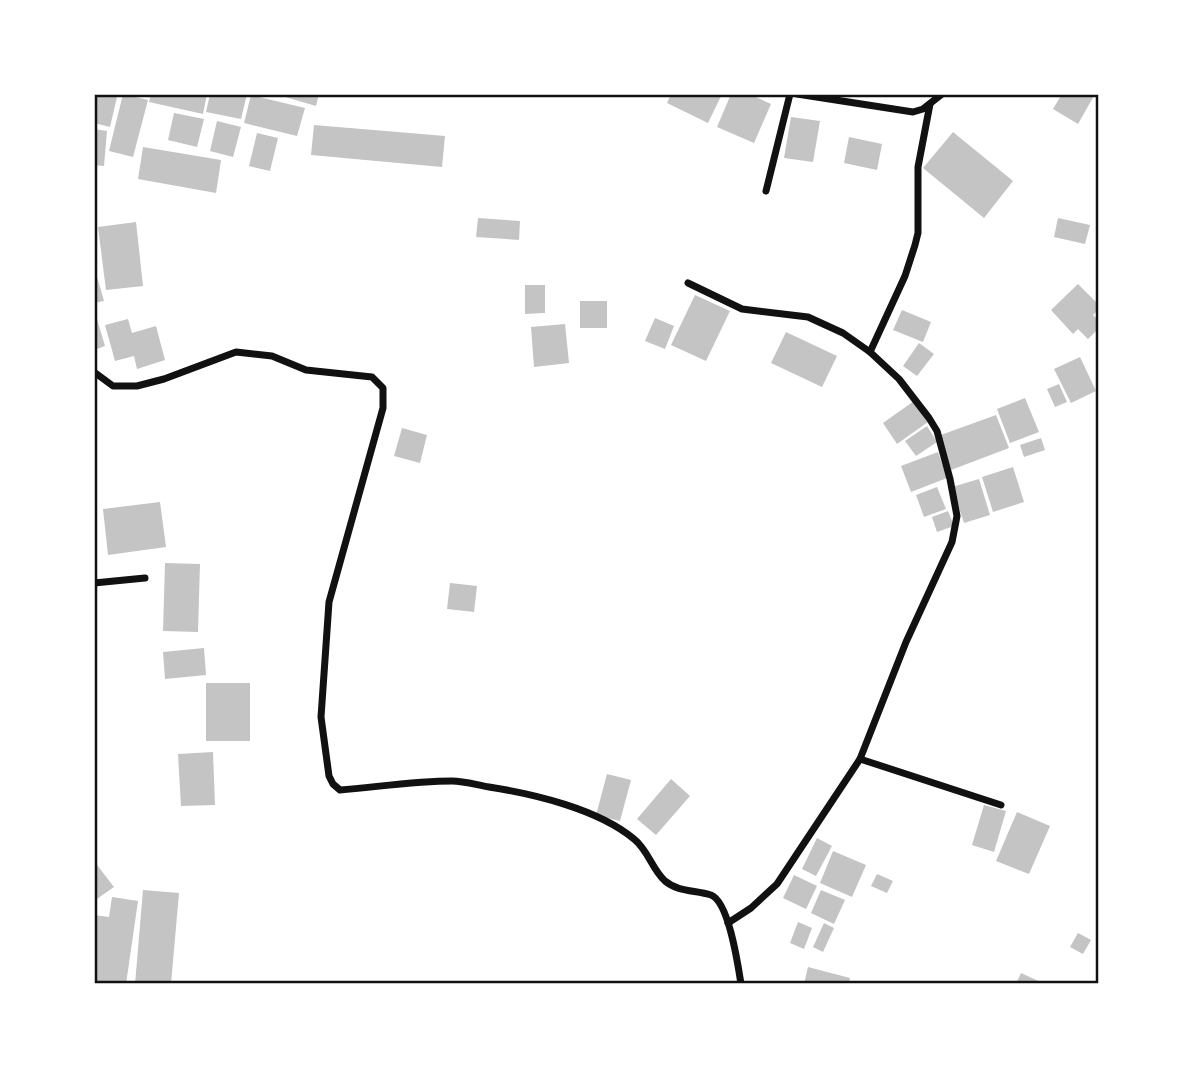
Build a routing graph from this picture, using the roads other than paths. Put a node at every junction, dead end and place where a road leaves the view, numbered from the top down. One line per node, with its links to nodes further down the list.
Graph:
1 (790, 94): 5 (street)
2 (797, 94): 4 (street)
3 (942, 94): 4 (street)
4 (930, 104): 7 (street)
5 (766, 191)
6 (688, 283): 7 (street)
7 (870, 352): 11 (street)
8 (94, 372): 13 (street)
9 (145, 578): 10 (street)
10 (94, 583)
11 (860, 759): 12 (street); 13 (street)
12 (1001, 805)
13 (728, 923): 14 (street)
14 (741, 984)

